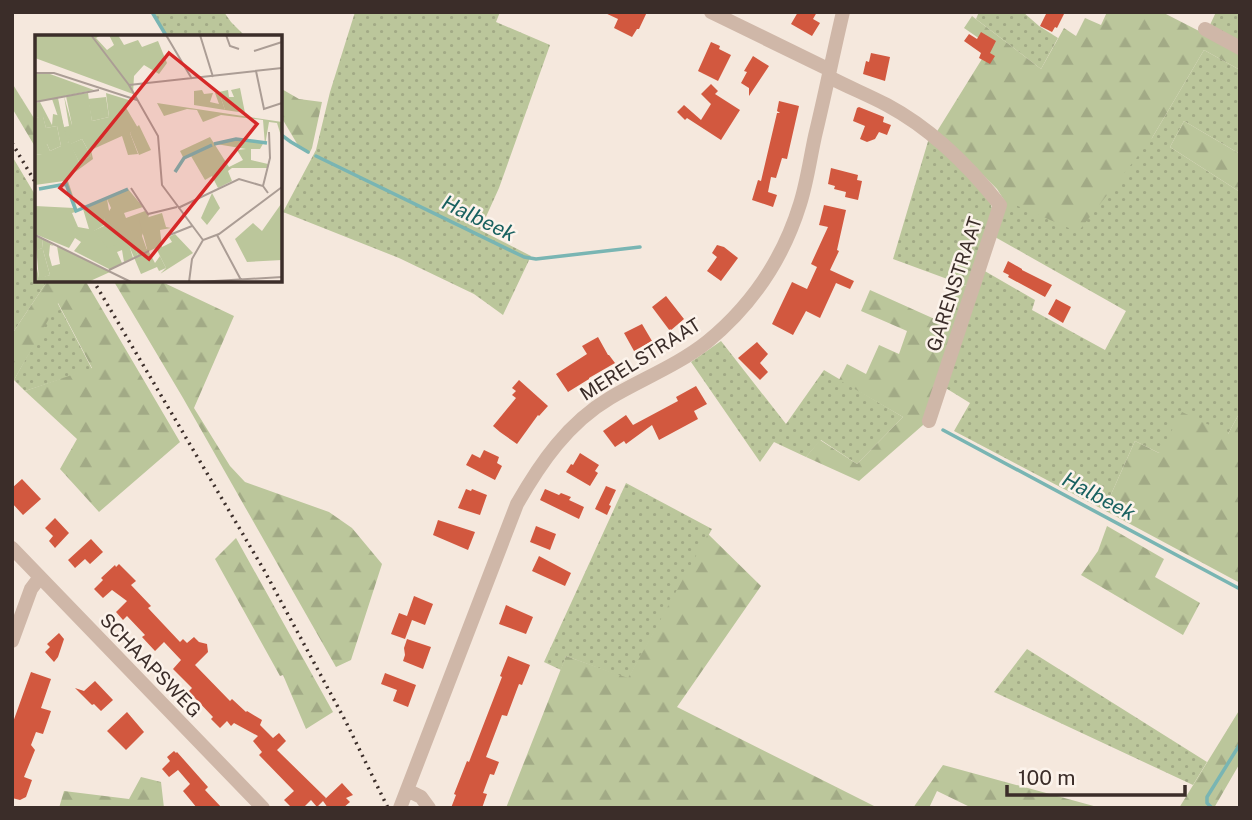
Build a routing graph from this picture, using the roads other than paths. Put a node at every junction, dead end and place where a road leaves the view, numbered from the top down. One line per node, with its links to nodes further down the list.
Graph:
1 (711, 12): 5 (street, GARENSTRAAT)
2 (843, 12): 5 (street, MERELSTRAAT)
3 (1205, 29): 4 (street)
4 (1240, 48)
5 (829, 73): 6 (street, GARENSTRAAT); 10 (street, MERELSTRAAT)
6 (929, 421)
7 (12, 548): 8 (street, SCHAAPSWEG)
8 (40, 577): 9 (street); 11 (street, SCHAAPSWEG)
9 (12, 640)
10 (407, 790): 12 (street, MERELSTRAAT); 13 (street)
11 (262, 808)
12 (400, 808)
13 (429, 808)

